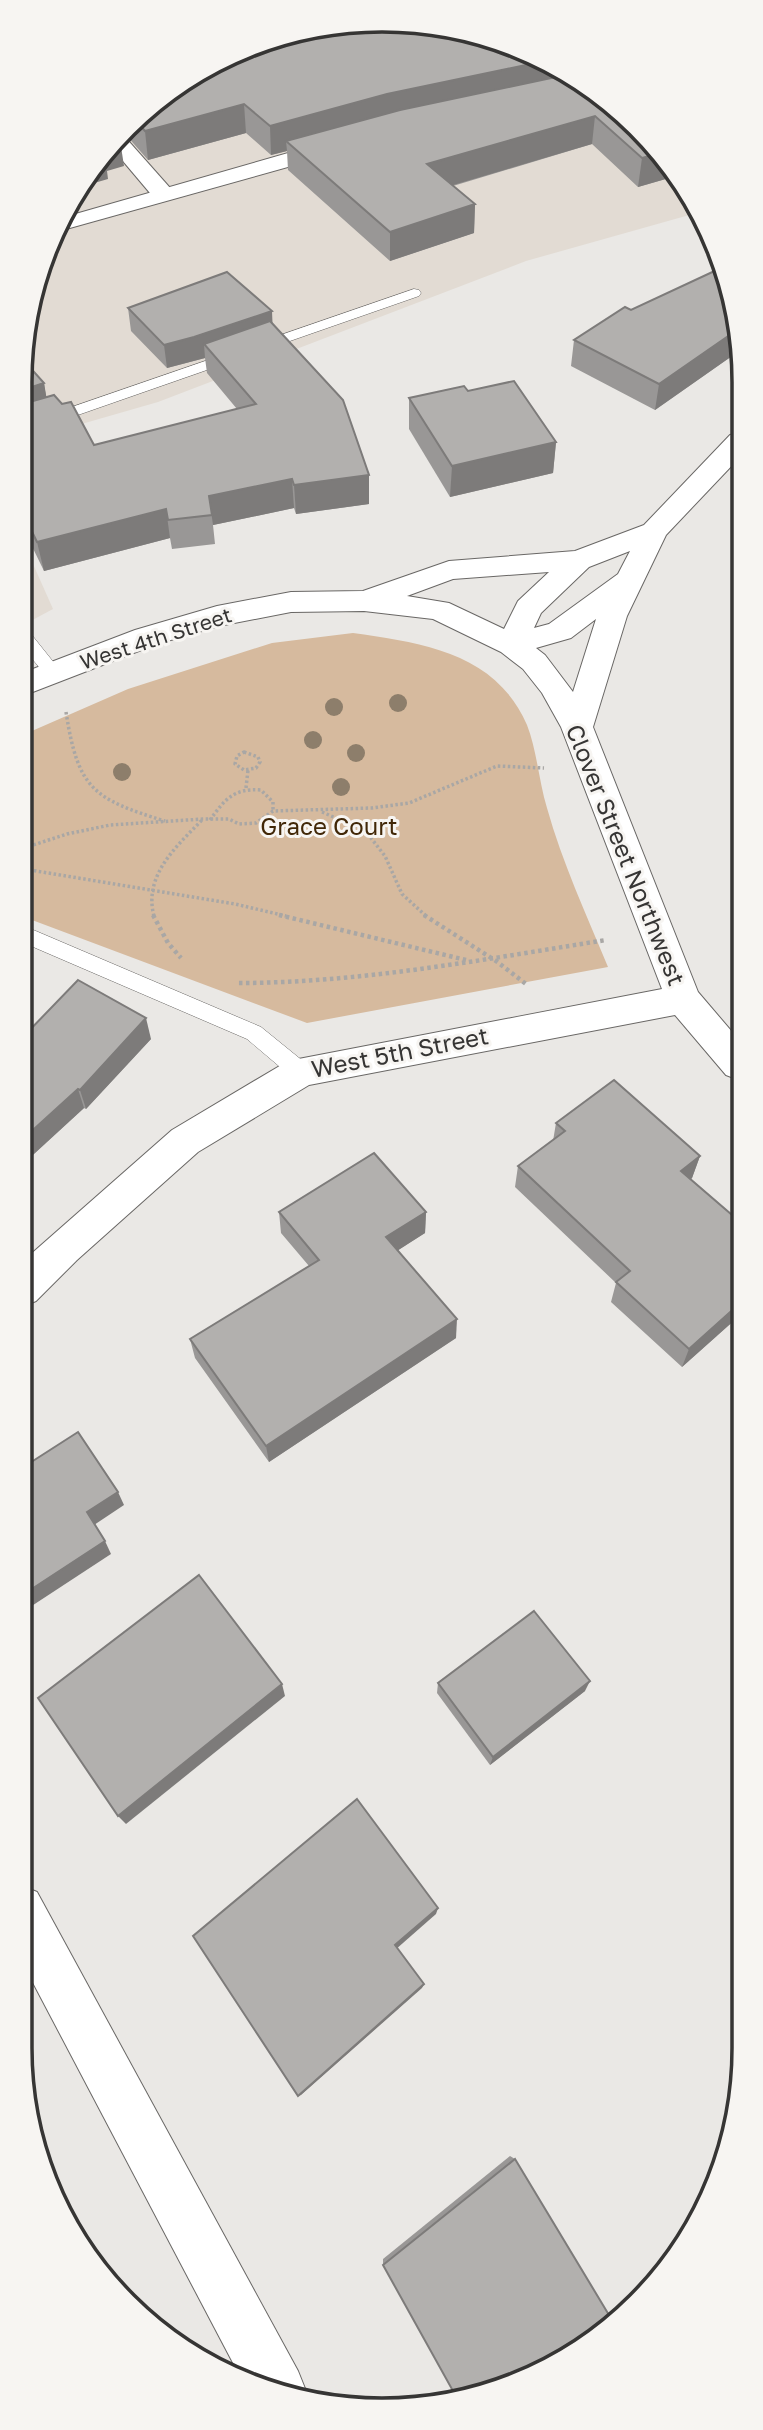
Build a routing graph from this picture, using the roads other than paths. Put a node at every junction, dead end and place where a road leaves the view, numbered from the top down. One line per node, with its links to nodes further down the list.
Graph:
1 (356, 141): 3 (street)
2 (123, 146): 3 (street)
3 (163, 194): 4 (street)
4 (70, 223)
5 (414, 293): 6 (lane)
6 (39, 424)
7 (732, 449): 8 (street)
8 (654, 531): 9 (street); 10 (street)
9 (579, 560): 11 (street); 12 (street)
10 (630, 580): 12 (street); 16 (street)
11 (364, 601): 12 (street, West 4th Street); 14 (street, West 4th Street)
12 (512, 645): 16 (street, Clover Street Northwest)
13 (32, 647): 14 (lane)
14 (53, 673): 15 (street, West 4th Street)
15 (32, 681)
16 (577, 727): 18 (street, Clover Street Northwest)
17 (32, 937): 20 (lane)
18 (682, 999): 19 (street, Clover Street Northwest); 20 (street, West 5th Street)
19 (732, 1057)
20 (301, 1072): 21 (street, West 5th Street)
21 (32, 1279)
22 (32, 1931): 23 (street)
23 (273, 2381)

